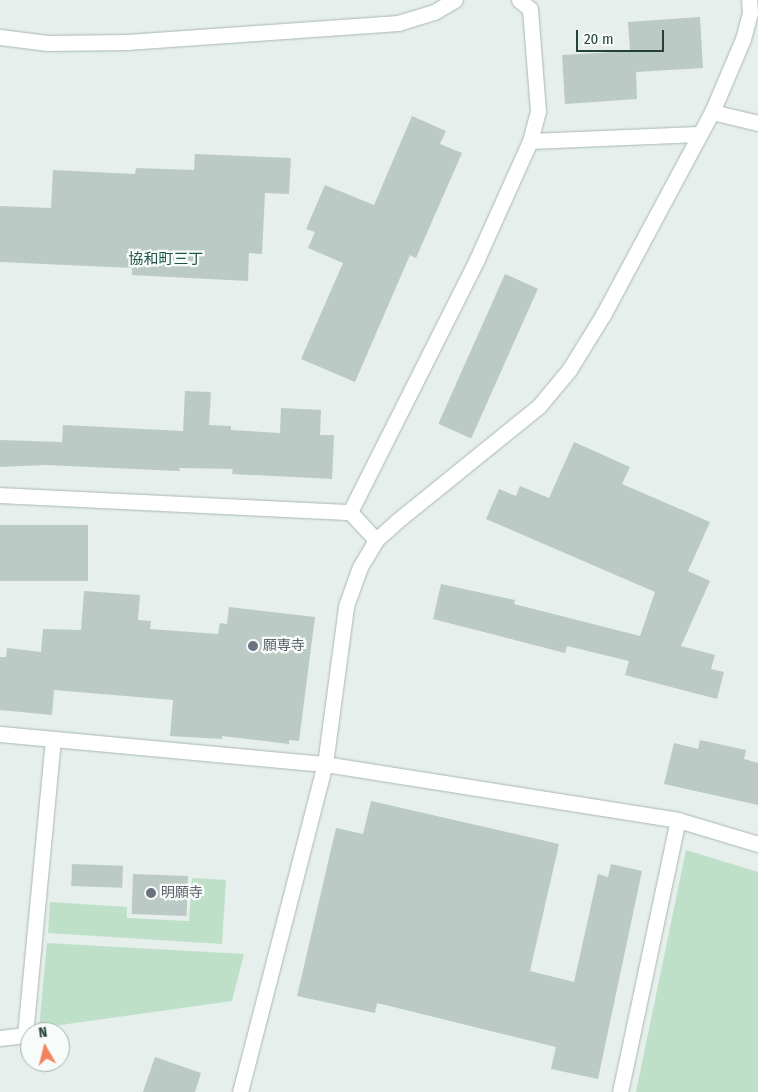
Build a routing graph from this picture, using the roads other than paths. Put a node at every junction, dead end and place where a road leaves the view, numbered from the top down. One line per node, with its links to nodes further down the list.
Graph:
1 (455, 0): 4 (street)
2 (520, 0): 8 (street)
3 (749, 0): 5 (street)
4 (0, 37)
5 (712, 112): 6 (street); 7 (street)
6 (758, 123)
7 (699, 134): 8 (street); 11 (street)
8 (530, 142): 10 (street)
9 (0, 495): 10 (street)
10 (350, 512): 11 (street)
11 (376, 540): 14 (street)
12 (0, 734): 13 (street)
13 (53, 739): 14 (street); 17 (street)
14 (325, 764): 15 (street); 18 (street)
15 (678, 820): 16 (street); 19 (street)
16 (758, 844)
17 (0, 1038)
18 (240, 1092)
19 (620, 1092)

